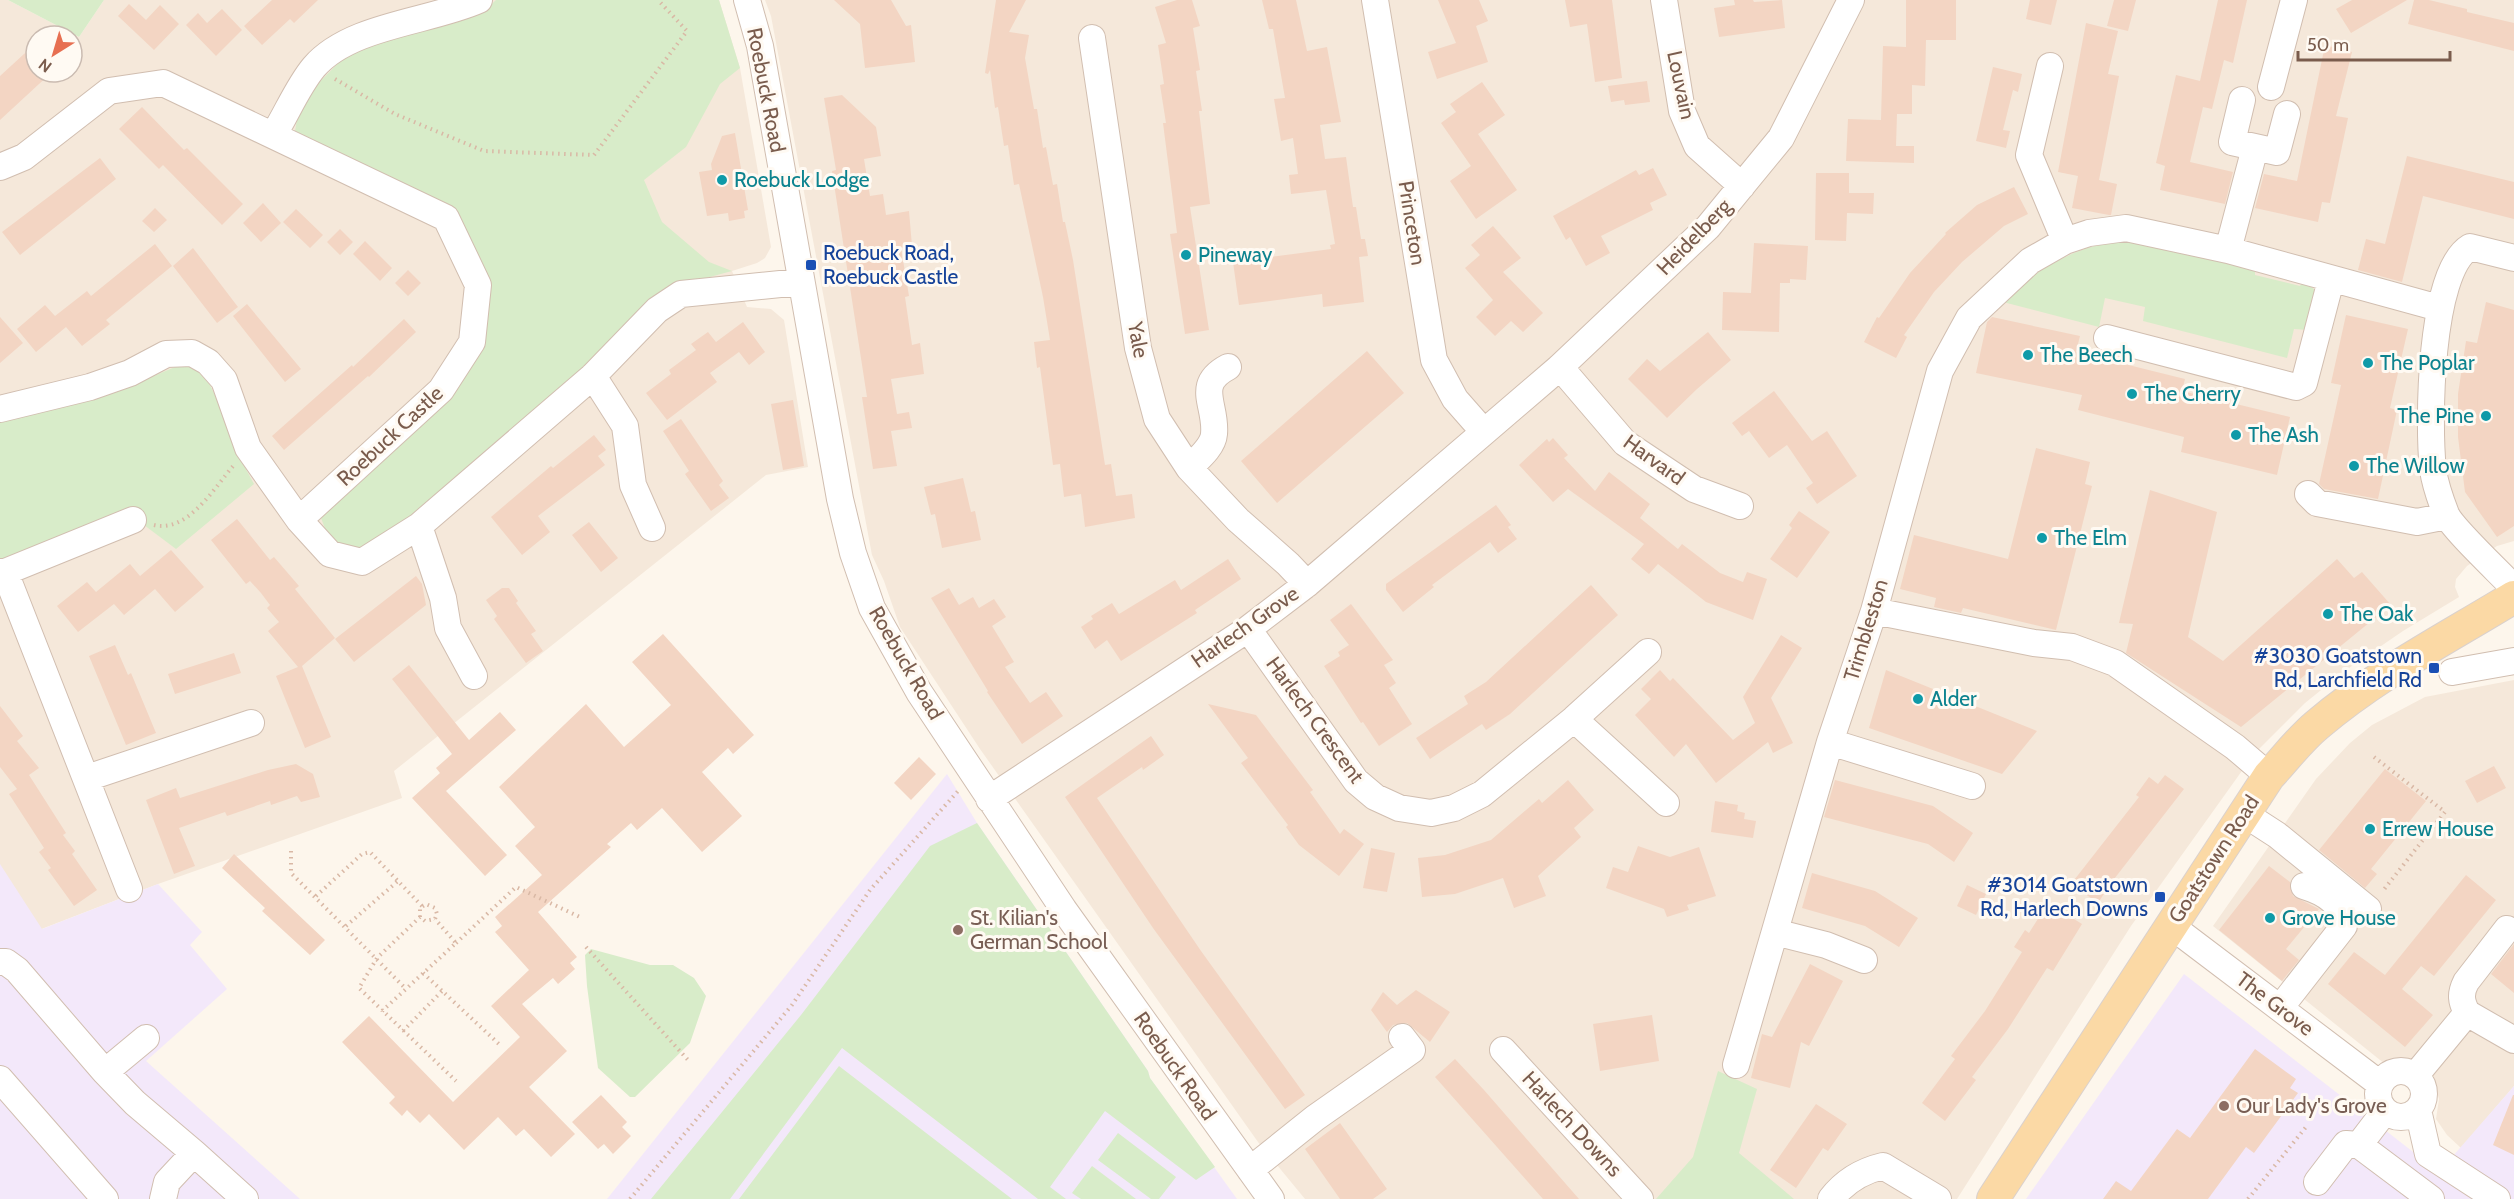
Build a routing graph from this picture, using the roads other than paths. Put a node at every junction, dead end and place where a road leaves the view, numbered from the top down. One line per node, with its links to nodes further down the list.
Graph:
1 (479, 0): 12 (street)
2 (747, 0): 20 (street, Roebuck Road)
3 (1375, 0): 27 (street, Princeton)
4 (1664, 0): 15 (street, Louvain)
5 (1851, 0): 15 (street, Heidelberg)
6 (2294, 0): 9 (street)
7 (1092, 38): 28 (street, Yale)
8 (2050, 66): 16 (street)
9 (2271, 87)
10 (2242, 100): 13 (street)
11 (2287, 114): 13 (street)
12 (274, 134): 14 (street, Roebuck Castle); 33 (street, Roebuck Castle)
13 (2255, 148): 17 (street)
14 (0, 167)
15 (1742, 186): 24 (street, Heidelberg)
16 (2065, 241): 17 (street, Trimbleston); 40 (street, Trimbleston)
17 (2228, 250): 19 (street, Trimbleston)
18 (2514, 258): 21 (street)
19 (2331, 280): 21 (street, Trimbleston); 22 (street)
20 (800, 282): 25 (street); 52 (street, Roebuck Road)
21 (2439, 308): 31 (street)
22 (2108, 338)
23 (1228, 367): 28 (street)
24 (1560, 367): 27 (street, Heidelberg); 30 (street, Harvard)
25 (593, 376): 34 (street); 35 (street)
26 (0, 409): 33 (street)
27 (1484, 432): 37 (street, Harlech Grove)
28 (1189, 468): 37 (street, Yale)
29 (2308, 494): 31 (street)
30 (1740, 506)
31 (2447, 516): 38 (street)
32 (133, 520): 36 (street)
33 (299, 520): 34 (street)
34 (419, 526): 45 (street)
35 (652, 528)
36 (3, 572): 50 (street)
37 (1306, 584): 41 (street, Harlech Grove)
38 (2514, 588)
39 (2514, 597): 49 (main road, Goatstown Road)
40 (1874, 611): 48 (street, Trimbleston); 49 (street)
41 (1248, 628): 46 (street, Harlech Crescent); 52 (street, Harlech Grove)
42 (1648, 652): 46 (street, Harlech Crescent)
43 (2514, 661): 44 (street)
44 (2452, 672)
45 (474, 676)
46 (1574, 719): 53 (street)
47 (251, 723): 50 (street)
48 (1830, 742): 51 (street); 60 (street, Trimbleston)
49 (2269, 776): 54 (main road, Goatstown Road)
50 (87, 778): 56 (street)
51 (1972, 786)
52 (989, 799): 78 (street, Roebuck Road)
53 (1666, 803)
54 (2243, 813): 57 (street); 58 (main road, Goatstown Road)
55 (2304, 886): 63 (street)
56 (129, 889)
57 (2368, 909)
58 (2170, 925): 63 (street, The Grove); 87 (main road, Goatstown Road)
59 (2507, 929): 64 (street)
60 (1775, 932): 61 (street); 69 (street, Trimbleston)
61 (1864, 960)
62 (0, 962): 70 (street)
63 (2280, 1008): 73 (street, The Grove)
64 (2467, 1013): 67 (street); 71 (street)
65 (1402, 1037): 78 (street)
66 (146, 1038): 70 (street)
67 (2514, 1040)
68 (1503, 1050): 84 (street, Harlech Downs)
69 (1736, 1065)
70 (105, 1072): 77 (street)
71 (2415, 1076): 73 (street); 74 (street)
72 (0, 1079): 80 (street)
73 (2380, 1084): 75 (street)
74 (2418, 1110): 75 (street); 89 (street)
75 (2385, 1111): 76 (street)
76 (2359, 1145): 79 (street); 88 (street)
77 (194, 1153): 81 (street); 82 (street)
78 (1250, 1170): 83 (street, Roebuck Road)
79 (2317, 1182)
80 (105, 1199)
81 (163, 1199)
82 (245, 1199)
83 (1271, 1199)
84 (1640, 1199)
85 (1831, 1199): 86 (street)
86 (1938, 1199)
87 (1993, 1199)
88 (2431, 1199)
89 (2497, 1199)

